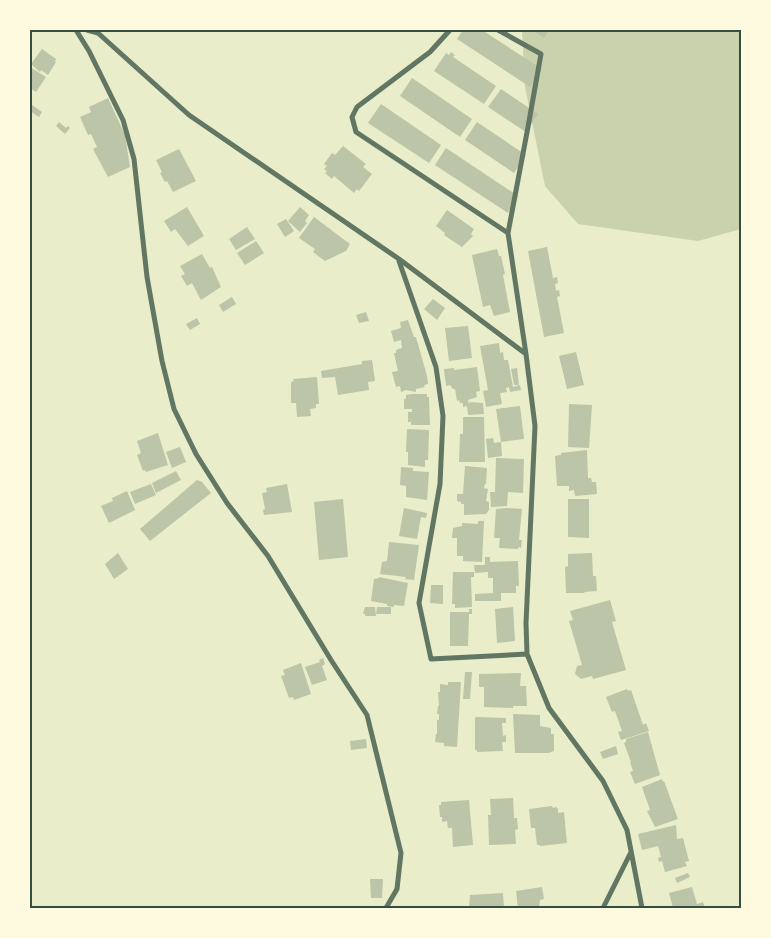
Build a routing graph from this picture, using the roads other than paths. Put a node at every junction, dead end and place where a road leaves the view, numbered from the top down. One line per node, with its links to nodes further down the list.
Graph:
1 (76, 30): 11 (street)
2 (86, 30): 5 (street)
3 (450, 30): 6 (street)
4 (498, 30): 6 (street)
5 (98, 32): 7 (street)
6 (508, 233): 8 (street)
7 (399, 259): 8 (street); 9 (street)
8 (526, 354): 9 (street)
9 (528, 654): 10 (street)
10 (631, 854): 12 (street); 13 (street)
11 (386, 908)
12 (603, 908)
13 (642, 908)

